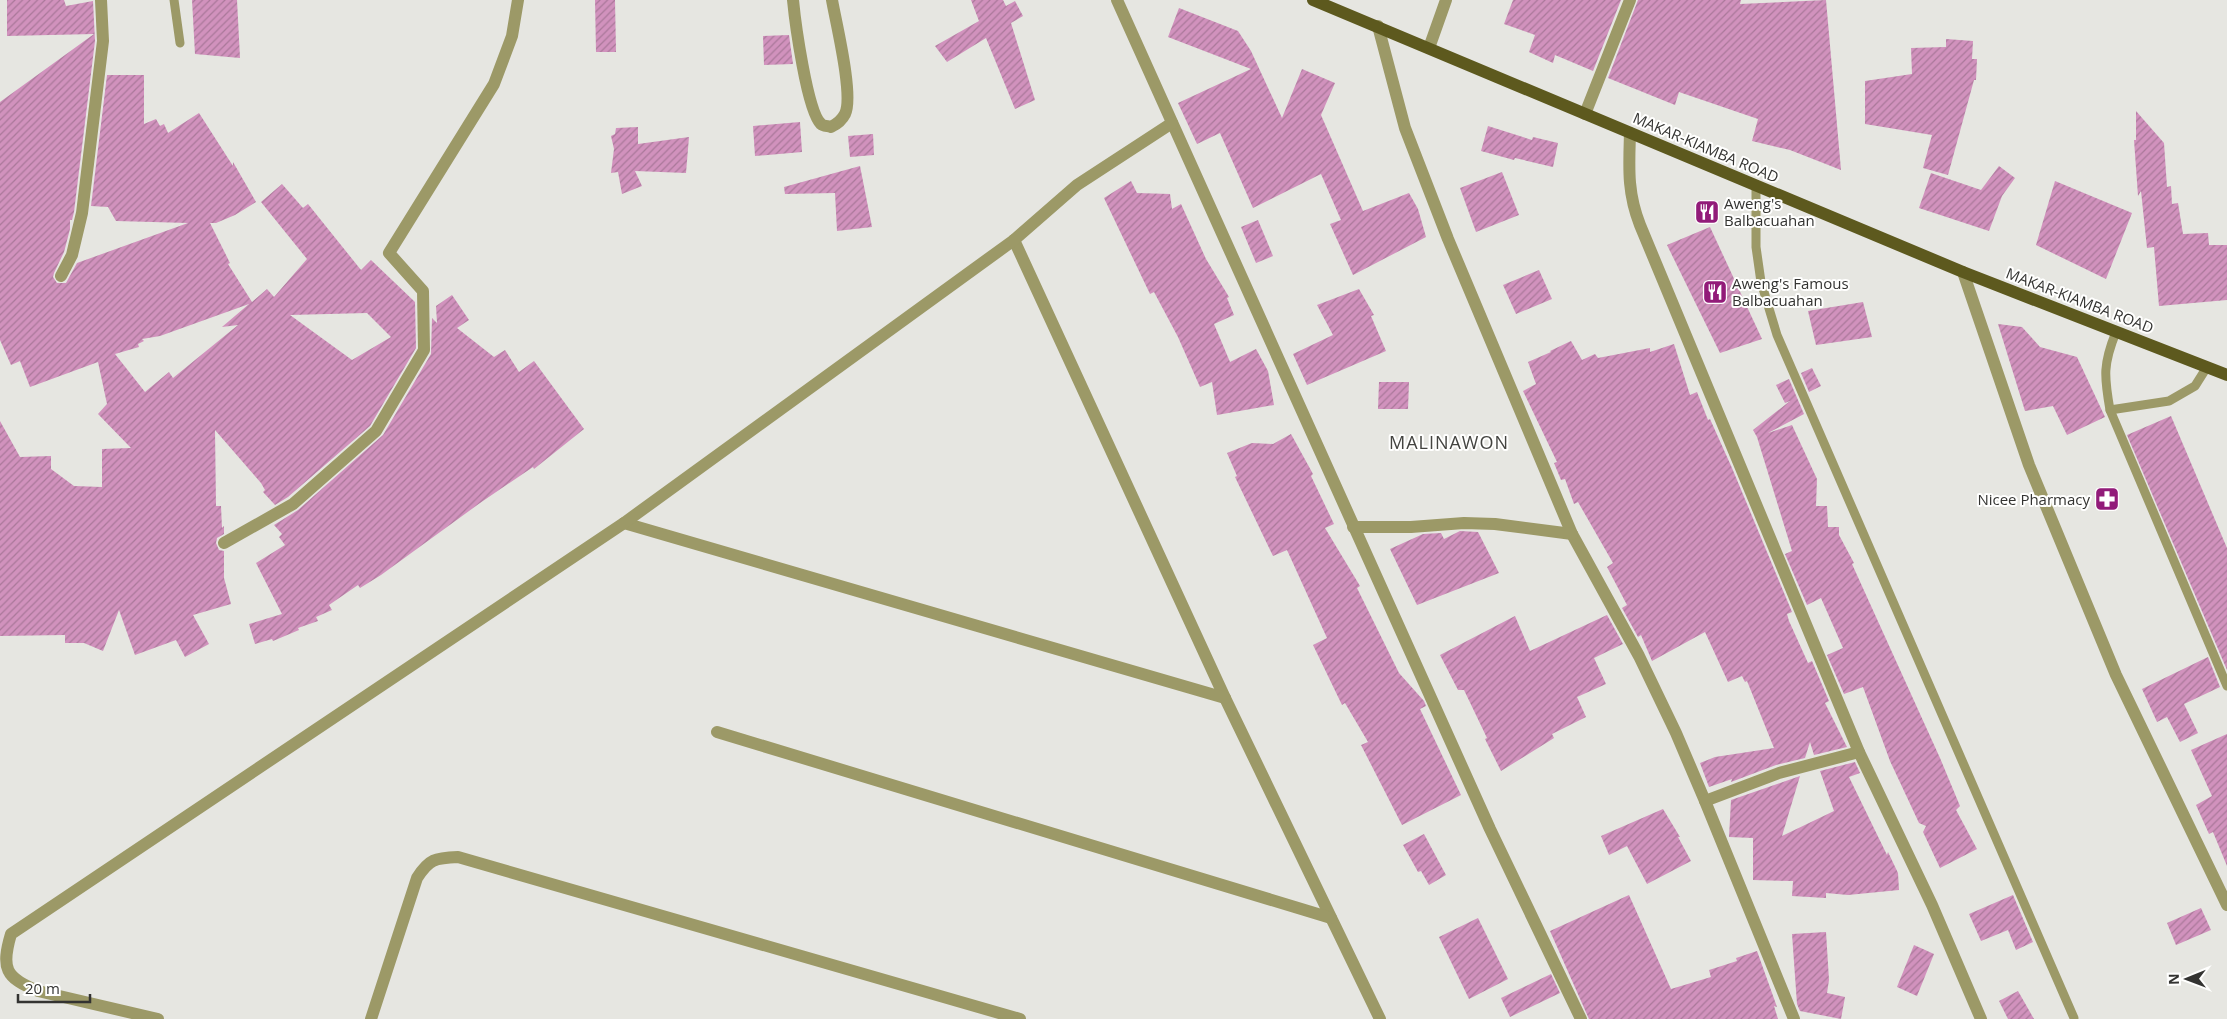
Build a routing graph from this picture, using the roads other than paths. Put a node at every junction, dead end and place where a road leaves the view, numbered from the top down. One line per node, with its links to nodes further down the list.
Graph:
1 (101, 0): 19 (street)
2 (174, 0): 11 (lane)
3 (518, 0): 27 (street)
4 (793, 0): 5 (street)
5 (832, 0)
6 (1117, 0): 14 (street)
7 (1313, 0): 10 (main road, MAKAR-KIAMBA ROAD)
8 (1446, 0): 12 (street)
9 (1630, 0): 13 (street)
10 (1378, 26): 12 (main road, MAKAR-KIAMBA ROAD); 26 (street)
11 (180, 43)
12 (1429, 48): 13 (main road, MAKAR-KIAMBA ROAD)
13 (1585, 114): 15 (main road, MAKAR-KIAMBA ROAD)
14 (1172, 123): 17 (street); 25 (street)
15 (1630, 133): 16 (main road, MAKAR-KIAMBA ROAD); 31 (street)
16 (1756, 186): 18 (main road, MAKAR-KIAMBA ROAD); 35 (lane)
17 (1014, 240): 24 (street); 29 (street)
18 (1963, 272): 20 (main road, MAKAR-KIAMBA ROAD); 33 (street)
19 (61, 276)
20 (2116, 332): 21 (main road, MAKAR-KIAMBA ROAD); 23 (lane)
21 (2207, 368): 22 (main road, MAKAR-KIAMBA ROAD); 23 (lane)
22 (2227, 375)
23 (2110, 410): 28 (lane)
24 (624, 523): 29 (street); 36 (street)
25 (1353, 527): 26 (street); 40 (street)
26 (1572, 534): 32 (street)
27 (224, 543)
28 (2227, 686)
29 (1225, 698): 34 (street)
30 (717, 732): 34 (street)
31 (1859, 752): 32 (street); 42 (street)
32 (1705, 801): 41 (street)
33 (2227, 905)
34 (1332, 918): 39 (street)
35 (2074, 1018)
36 (158, 1019)
37 (371, 1019): 38 (street)
38 (1018, 1019)
39 (1380, 1019)
40 (1581, 1019)
41 (1794, 1019)
42 (1981, 1019)

